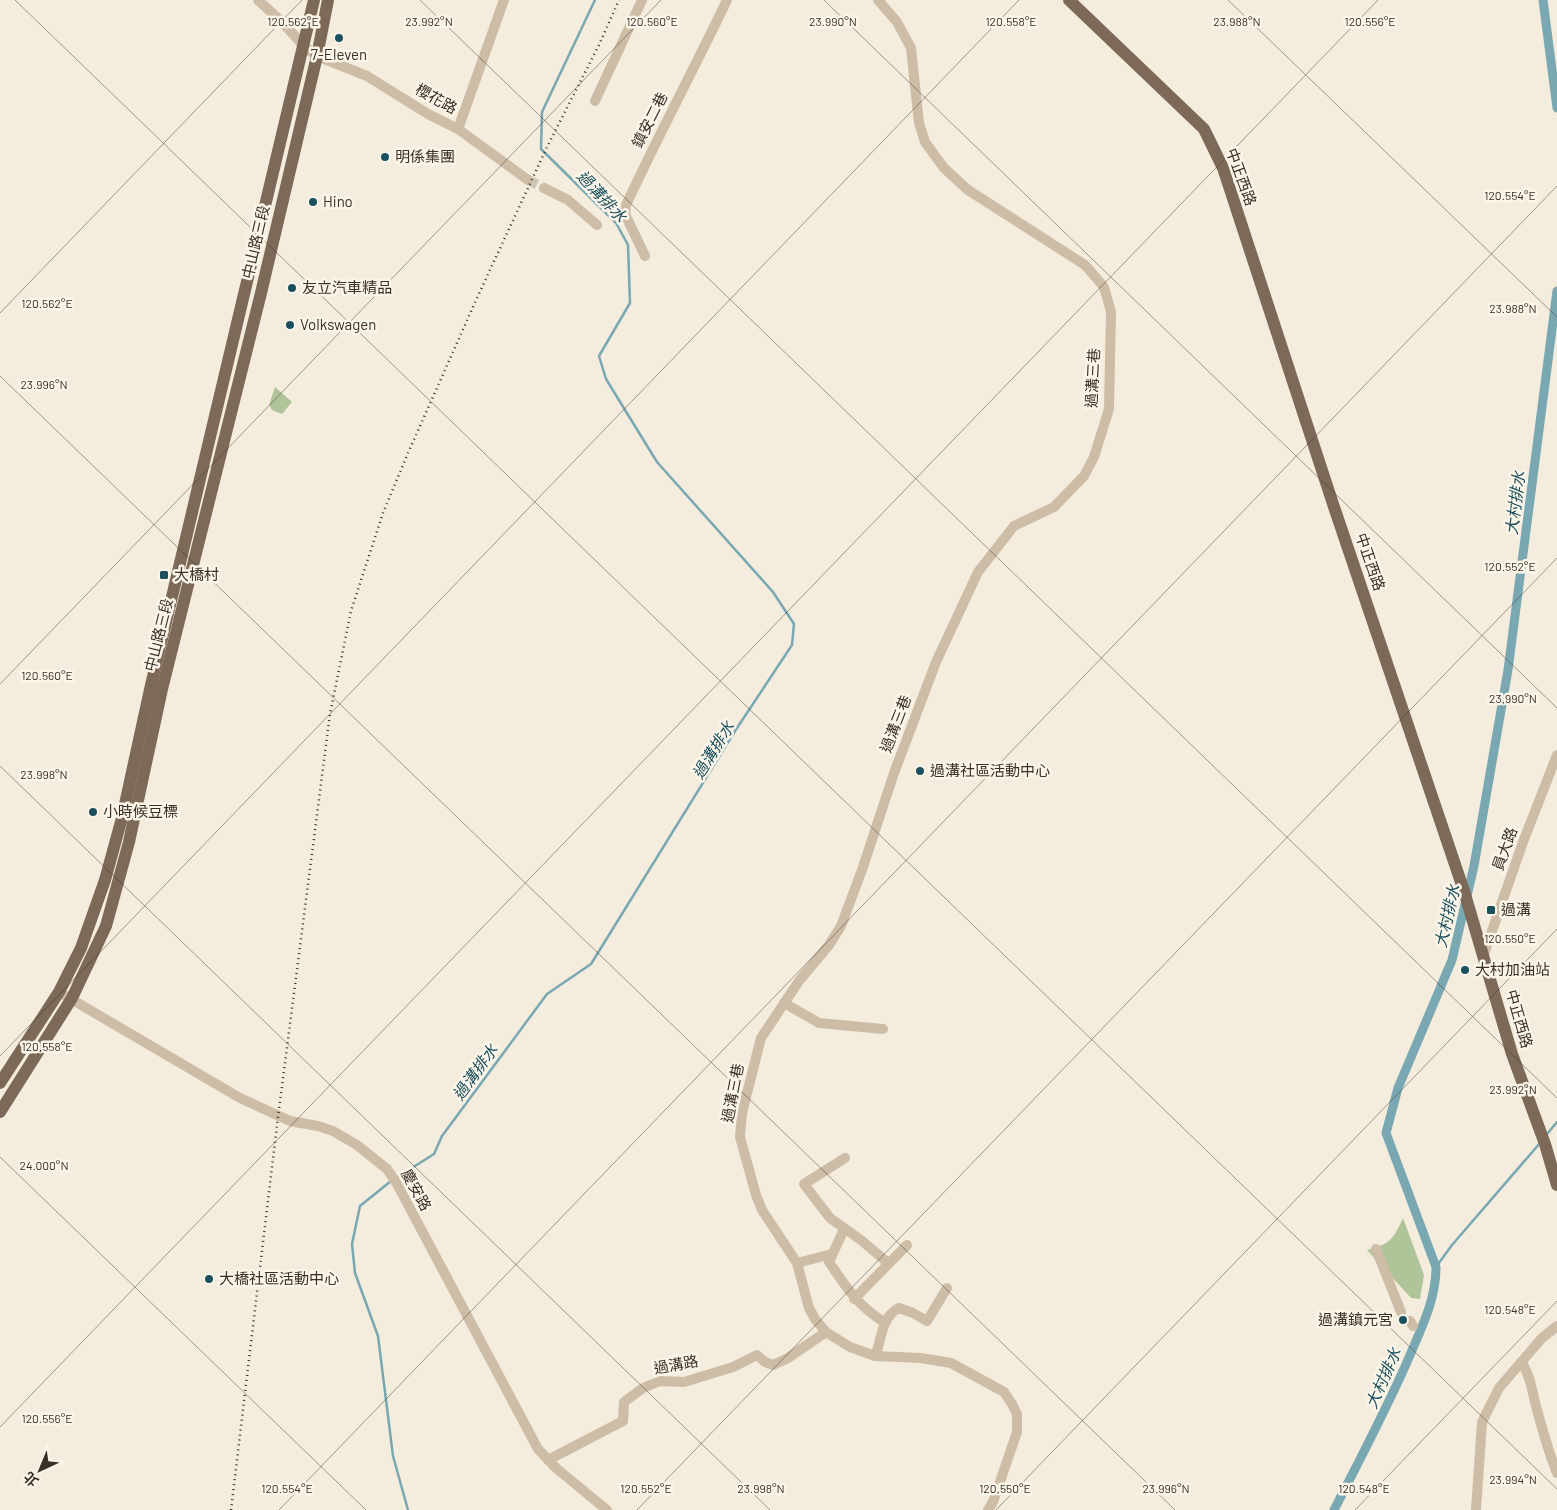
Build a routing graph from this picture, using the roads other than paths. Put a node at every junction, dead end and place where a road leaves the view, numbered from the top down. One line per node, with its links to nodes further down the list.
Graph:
1 (258, 0): 9 (street, 櫻花路)
2 (314, 0): 9 (main road, 中山路三段)
3 (328, 0): 10 (main road, 中山路三段)
4 (504, 0): 12 (street, 櫻花路)
5 (642, 0): 11 (street)
6 (727, 0): 16 (street, 鎮安二巷)
7 (878, 0): 21 (street, 過溝三巷)
8 (1069, 0): 18 (main road, 中正西路)
9 (304, 46): 10 (street, 櫻花路); 19 (main road, 中山路三段)
10 (317, 56): 12 (street, 櫻花路); 20 (main road, 中山路三段)
11 (595, 101)
12 (458, 129): 13 (street)
13 (528, 180)
14 (544, 188): 15 (street)
15 (597, 224)
16 (645, 256)
17 (1557, 755): 18 (street, 員大路)
18 (1484, 954): 26 (main road, 中正西路)
19 (59, 992): 20 (street, 慶安路); 23 (main road, 中山路三段)
20 (72, 998): 24 (main road, 中山路三段); 41 (street, 慶安路)
21 (784, 1003): 22 (street); 31 (street, 過溝三巷)
22 (883, 1029)
23 (0, 1083)
24 (0, 1112)
25 (846, 1158): 27 (street)
26 (1557, 1185)
27 (844, 1229): 30 (street); 32 (street)
28 (907, 1245): 32 (street)
29 (1376, 1249): 35 (street)
30 (832, 1254): 31 (street); 34 (street)
31 (797, 1263): 38 (street, 過溝三巷)
32 (888, 1263): 34 (street)
33 (947, 1288): 36 (street)
34 (854, 1299): 36 (street)
35 (1402, 1312)
36 (884, 1322): 39 (street)
37 (1557, 1326): 40 (street)
38 (826, 1332): 39 (street, 過溝三巷); 41 (street, 過溝路)
39 (875, 1356): 44 (street, 過溝三巷)
40 (1521, 1362): 42 (street); 45 (street)
41 (548, 1460): 43 (street, 慶安路)
42 (1557, 1473)
43 (607, 1510)
44 (988, 1510)
45 (1476, 1510)

